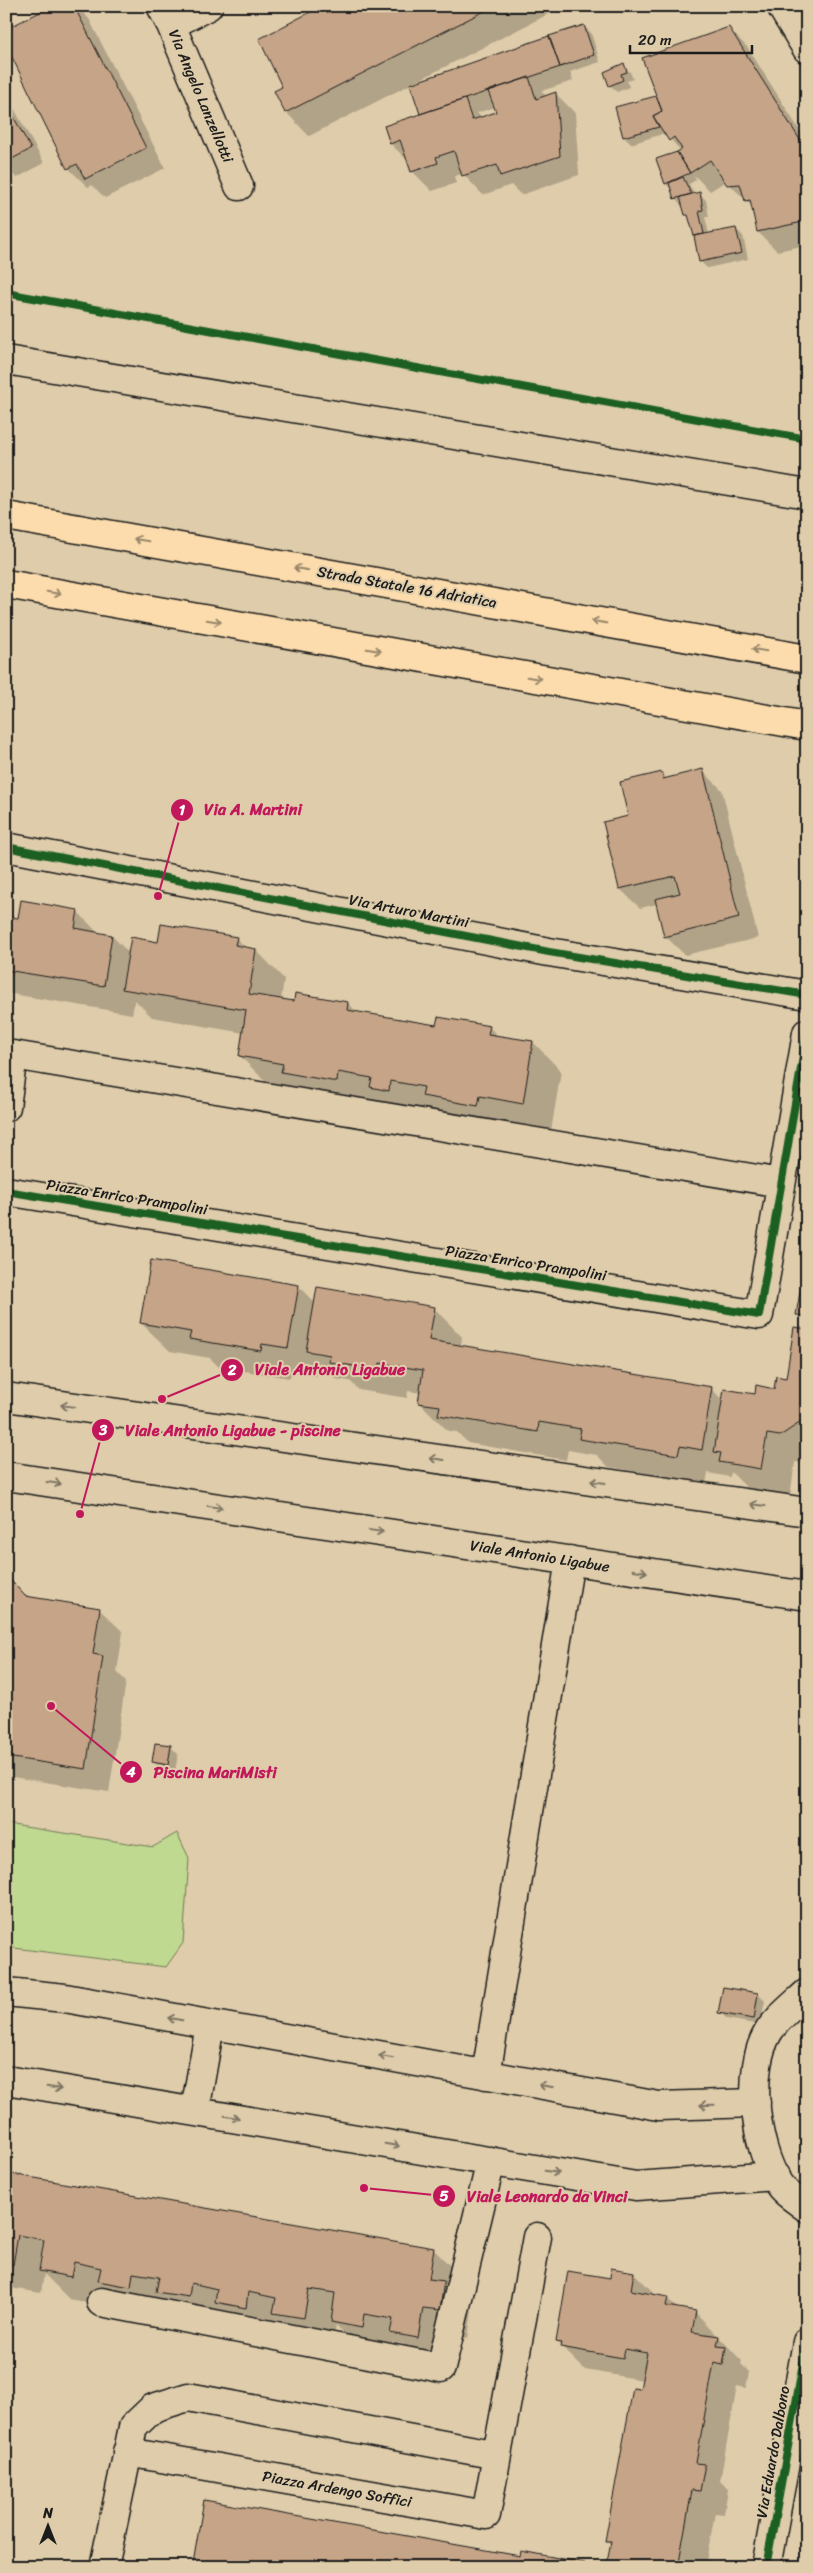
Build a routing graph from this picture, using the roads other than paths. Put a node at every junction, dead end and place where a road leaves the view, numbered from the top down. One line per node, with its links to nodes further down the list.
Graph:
1 (208, 6): 3 (street)
2 (781, 6): 4 (street)
3 (166, 16): 5 (street, Via Angelo Lanzellotti)
4 (807, 49)
5 (239, 186)
6 (6, 360): 7 (street)
7 (807, 494)
8 (6, 516): 10 (highway, Strada Statale 16 Adriatica, one-way to 8)
9 (6, 584): 11 (highway, one-way to 11)
10 (807, 659)
11 (807, 726)
12 (6, 847): 13 (street, Via Arturo Martini)
13 (807, 995)
14 (807, 1033): 16 (street, Piazza Enrico Prampolini)
15 (6, 1107): 16 (street)
16 (782, 1183): 17 (street, Piazza Enrico Prampolini)
17 (6, 1191)
18 (6, 1397): 20 (street, one-way to 18)
19 (6, 1476): 21 (street, Viale Antonio Ligabue, one-way to 21)
20 (807, 1512)
21 (570, 1560): 22 (street, Viale Antonio Ligabue, one-way to 22); 26 (street)
22 (807, 1596)
23 (6, 1992): 25 (street, one-way to 23)
24 (807, 1993): 28 (street)
25 (210, 2025): 26 (street, one-way to 25); 29 (street)
26 (486, 2075): 28 (street, one-way to 26)
27 (6, 2080): 29 (street, one-way to 29)
28 (756, 2103): 31 (street)
29 (195, 2111): 30 (street, one-way to 30)
30 (491, 2161): 31 (street, one-way to 31); 34 (street)
31 (775, 2176): 32 (street)
32 (807, 2208)
33 (537, 2237): 37 (street, Piazza Ardengo Soffici)
34 (100, 2302)
35 (807, 2342): 39 (street, Via Eduardo Dalbono)
36 (128, 2452): 37 (street); 37 (street, Piazza Ardengo Soffici); 38 (street)
37 (497, 2455)
38 (104, 2567)
39 (766, 2567)

